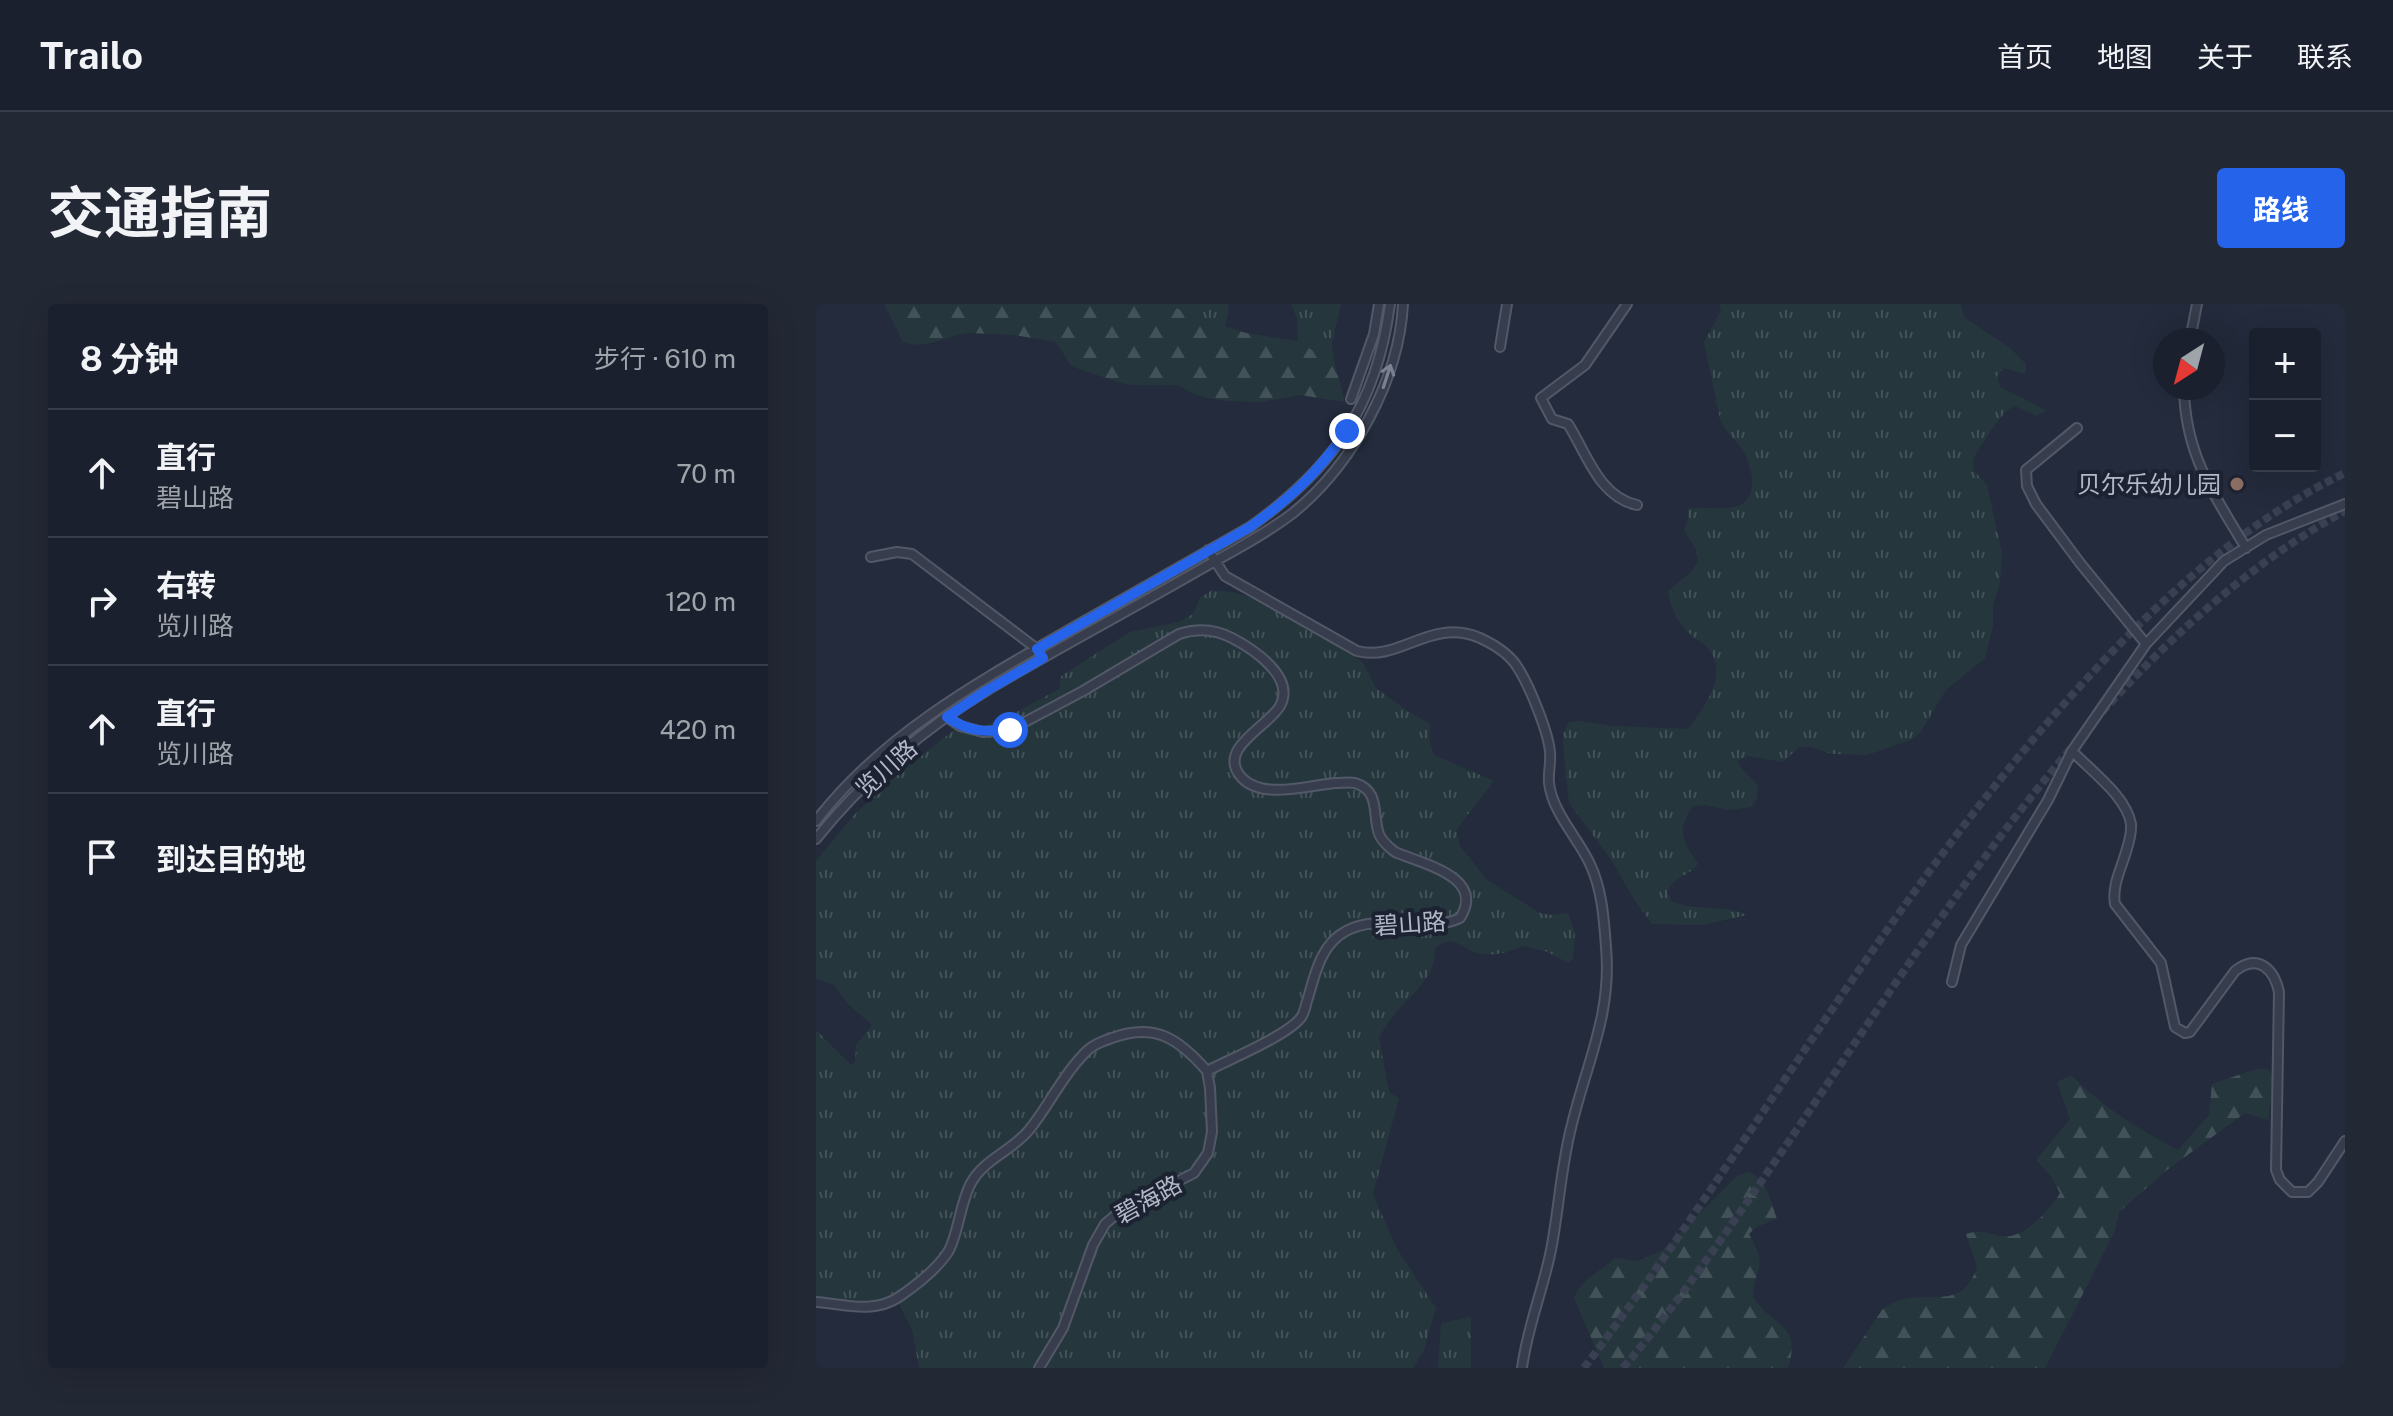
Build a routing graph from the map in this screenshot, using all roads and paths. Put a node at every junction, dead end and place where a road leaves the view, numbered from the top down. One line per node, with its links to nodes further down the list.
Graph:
1 (1379, 304): 9 (street)
2 (1390, 304): 11 (street, 览川路)
3 (1403, 304): 12 (street, 览川路, one-way to 3)
4 (1507, 304): 8 (street)
5 (1627, 304): 15 (street)
6 (2197, 304): 7 (street)
7 (2192, 328)
8 (1500, 347)
9 (1351, 399)
10 (2184, 400): 16 (street)
11 (1361, 408): 12 (street); 17 (street, 览川路)
12 (1372, 414): 19 (street, 览川路)
13 (2077, 428): 20 (street)
14 (2345, 504): 16 (street)
15 (1637, 505)
16 (2246, 548): 20 (street)
17 (1208, 550): 19 (street); 21 (street, 览川路)
18 (871, 557): 21 (street)
19 (1215, 561): 22 (street, 览川路); 32 (street)
20 (2146, 644): 24 (street)
21 (1037, 649): 22 (street); 25 (street, 览川路)
22 (1043, 658): 23 (street, 览川路)
23 (947, 717): 26 (street, 览川路); 28 (street, 碧山路)
24 (2072, 751): 27 (street); 29 (street)
25 (816, 821)
26 (816, 839)
27 (1952, 982)
28 (1207, 1071): 30 (street); 31 (street, 碧海路)
29 (2345, 1141)
30 (816, 1302)
31 (1039, 1368)
32 (1522, 1368)

